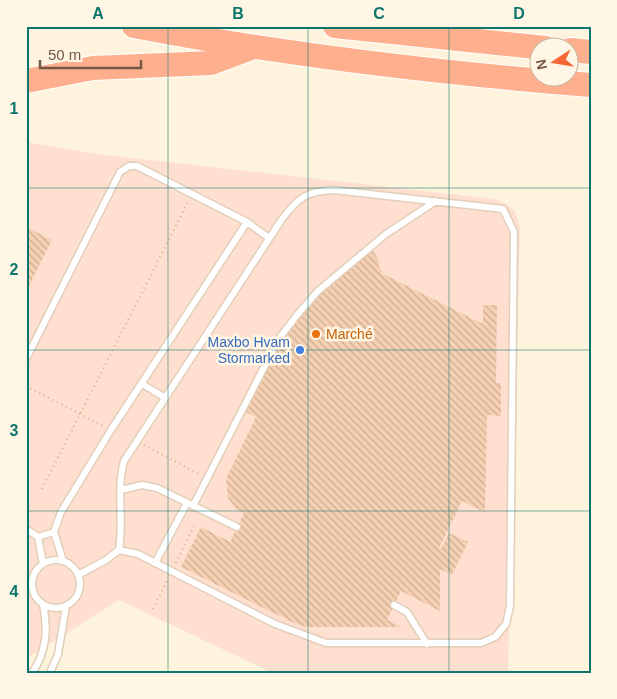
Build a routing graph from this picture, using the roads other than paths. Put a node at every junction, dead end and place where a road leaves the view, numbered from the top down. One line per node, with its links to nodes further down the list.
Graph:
1 (134, 26): 5 (highway)
2 (334, 26): 4 (highway)
3 (417, 26): 4 (highway)
4 (461, 40): 6 (highway)
5 (256, 46): 7 (highway); 8 (highway)
6 (530, 47)
7 (26, 81)
8 (591, 85)
9 (436, 201): 11 (lane); 16 (lane); 31 (lane)
10 (246, 222): 11 (lane); 12 (lane); 13 (lane)
11 (269, 238): 14 (lane)
12 (26, 359)
13 (142, 384): 14 (lane); 19 (lane)
14 (164, 397): 15 (lane)
15 (121, 490): 16 (lane); 21 (lane)
16 (190, 504): 17 (lane); 23 (lane)
17 (237, 527)
18 (26, 529): 20 (lane)
19 (54, 532): 20 (lane); 22 (lane)
20 (38, 537): 24 (lane)
21 (119, 550): 23 (lane); 26 (lane)
22 (63, 561): 24 (lane); 26 (lane)
23 (156, 563): 31 (lane)
24 (43, 564): 25 (lane)
25 (30, 575): 27 (lane)
26 (78, 575): 30 (lane)
27 (30, 592): 28 (lane)
28 (43, 604): 30 (lane); 32 (lane)
29 (394, 605): 31 (lane)
30 (66, 606): 33 (lane)
31 (427, 644)
32 (32, 673)
33 (50, 673)

